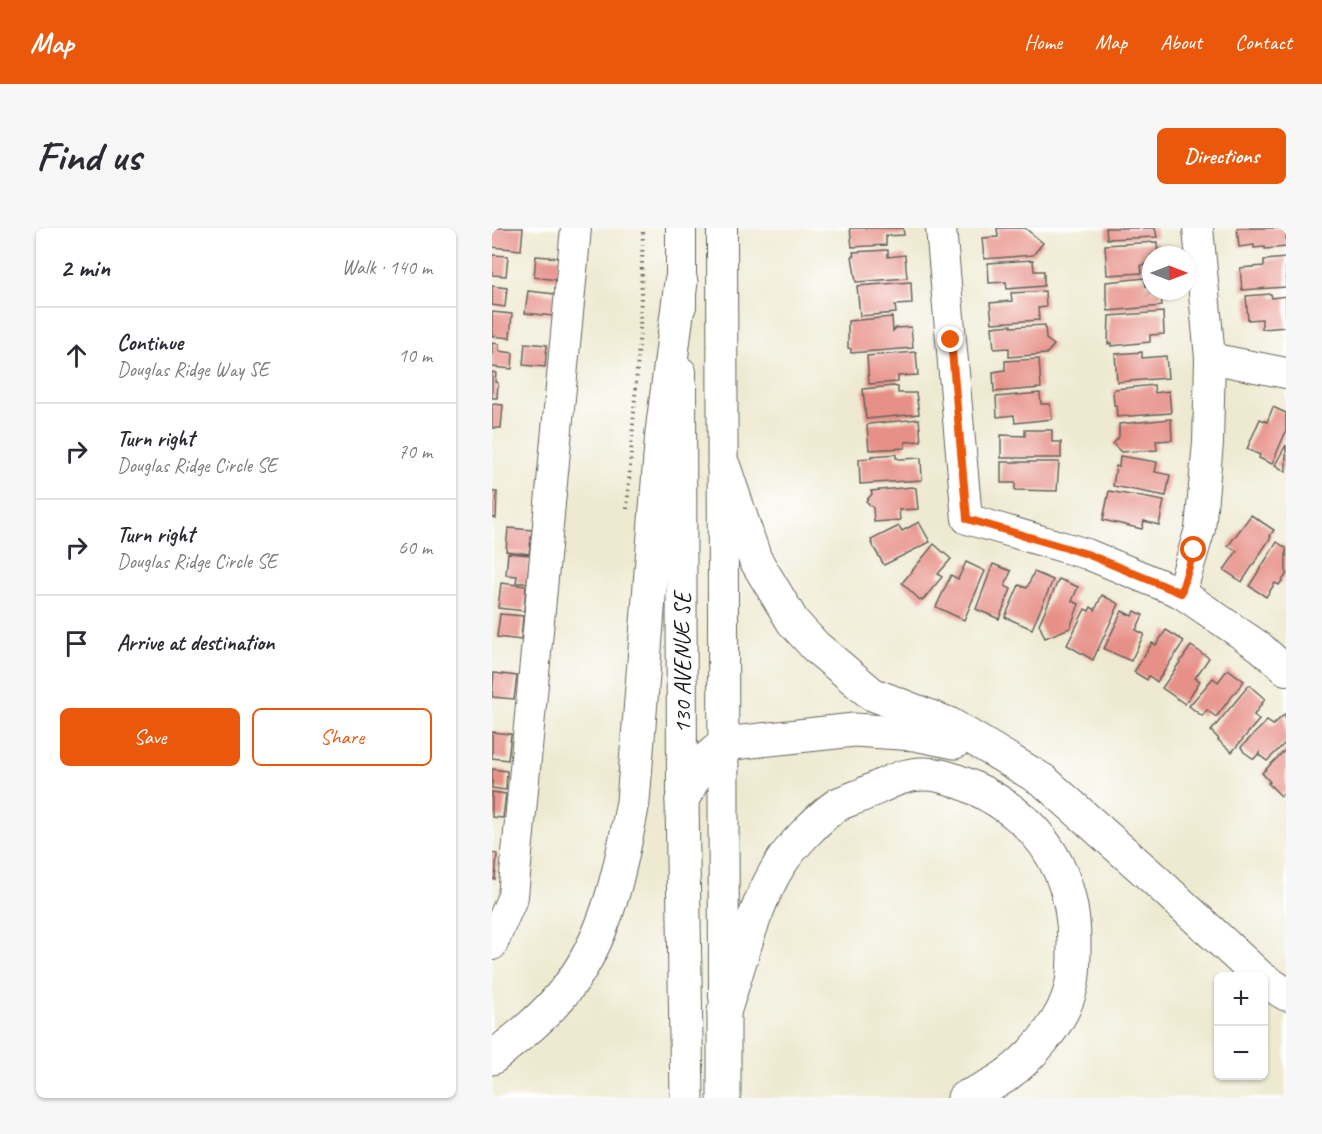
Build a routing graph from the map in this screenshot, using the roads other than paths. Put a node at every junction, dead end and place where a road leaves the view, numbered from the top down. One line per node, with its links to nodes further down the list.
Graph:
1 (576, 228): 15 (street)
2 (681, 228): 6 (street, 130 AVENUE SE)
3 (722, 228): 9 (street, 130 AVENUE SE)
4 (941, 228): 10 (street)
5 (1198, 228): 7 (street)
6 (681, 282): 14 (street, 130 AVENUE SE); 20 (main road)
7 (1210, 358): 8 (street); 10 (street)
8 (1286, 373)
9 (724, 466): 12 (street, 130 AVENUE SE); 13 (main road)
10 (1181, 593): 11 (street)
11 (1286, 669)
12 (724, 744): 13 (main road); 14 (main road); 19 (street, 130 AVENUE SE)
13 (992, 749): 16 (main road)
14 (682, 800): 21 (main road, 130 AVENUE SE)
15 (492, 945)
16 (1255, 972)
17 (1268, 983): 18 (main road)
18 (1286, 994)
19 (724, 1012): 22 (main road, 130 AVENUE SE); 23 (main road)
20 (492, 1058)
21 (687, 1084)
22 (724, 1084)
23 (964, 1098)

